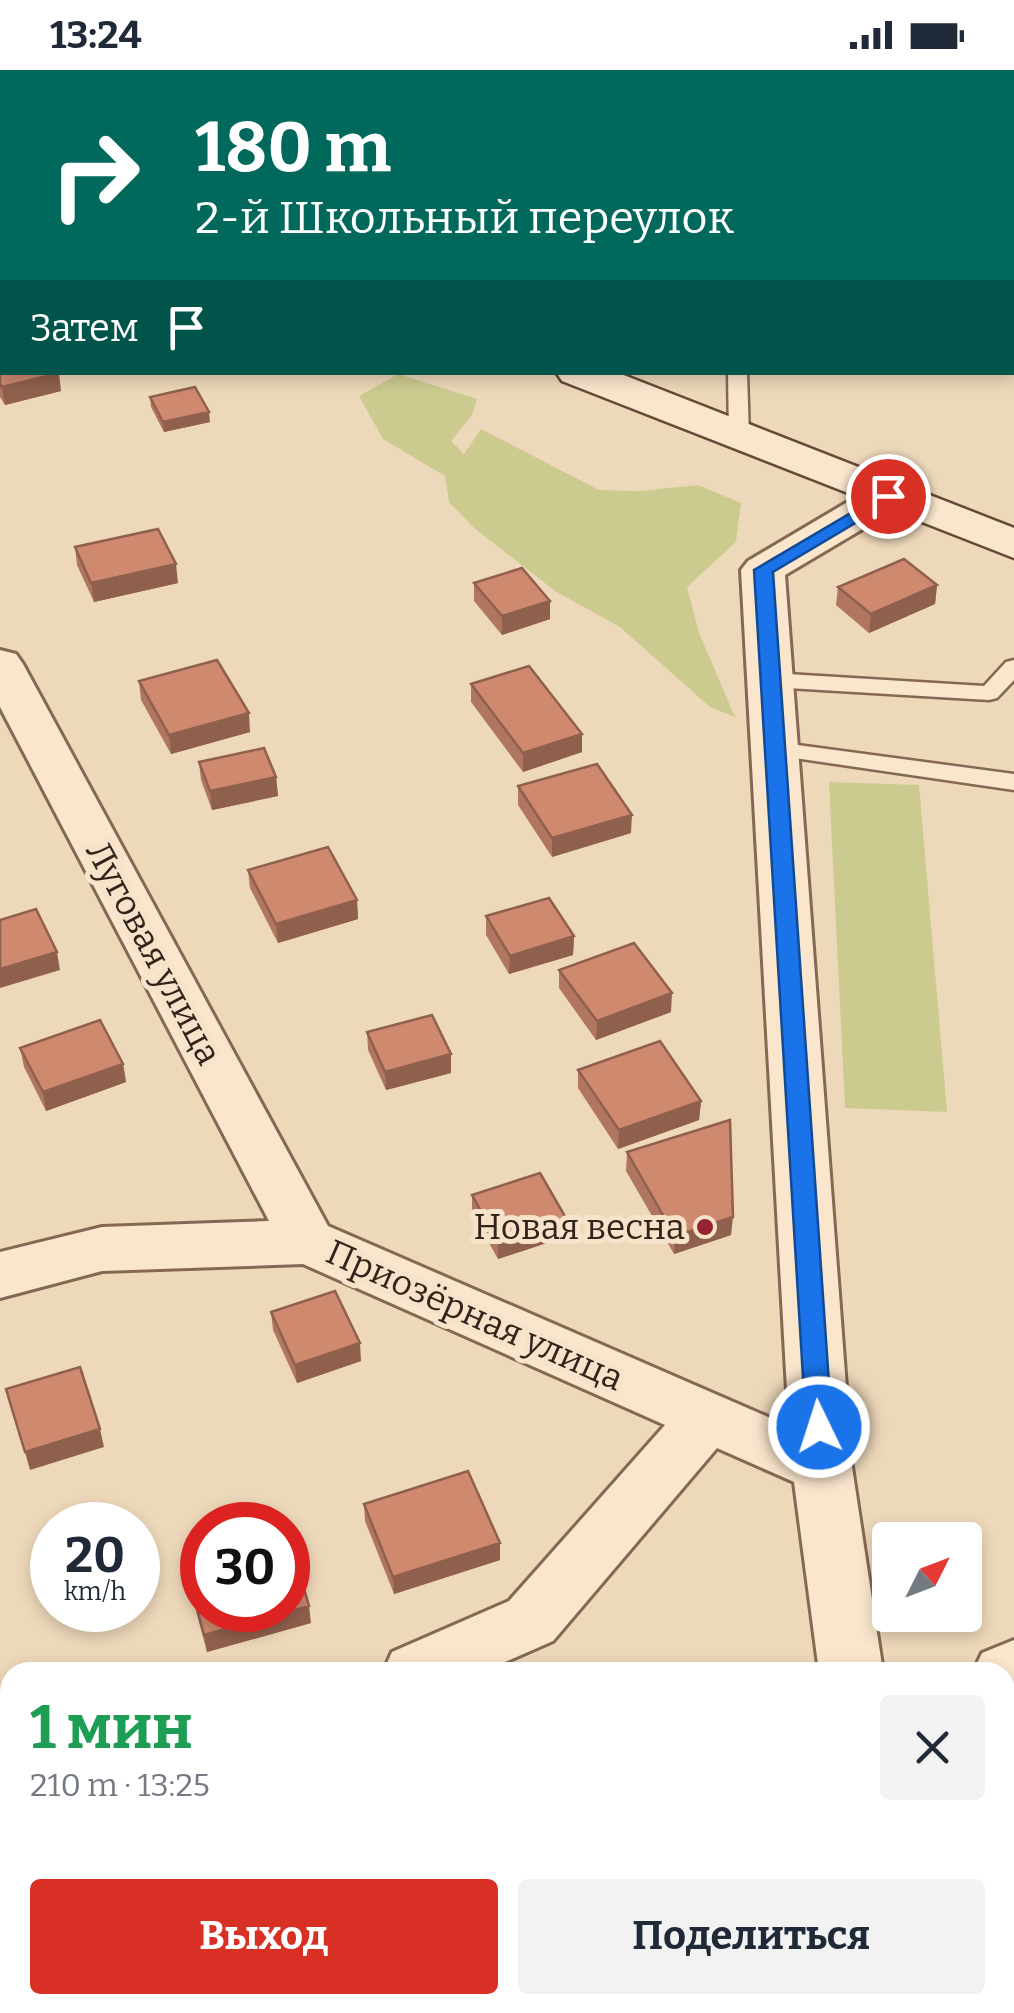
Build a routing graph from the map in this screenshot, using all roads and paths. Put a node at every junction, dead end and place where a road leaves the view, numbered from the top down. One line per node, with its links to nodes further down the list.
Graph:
1 (584, 375): 3 (main road)
2 (737, 375): 3 (lane)
3 (739, 437): 4 (main road)
4 (888, 496): 5 (main road); 8 (street)
5 (1014, 544)
6 (0, 664): 11 (street, Луговая улица)
7 (1014, 667): 8 (lane)
8 (771, 680): 9 (street)
9 (776, 749): 10 (lane); 14 (street)
10 (1014, 782)
11 (308, 1242): 12 (street, Приозёрная улица); 13 (street, Приозёрная улица)
12 (0, 1275)
13 (708, 1417): 14 (street, Приозёрная улица); 15 (street)
14 (822, 1467): 16 (street)
15 (438, 1662)
16 (849, 1662)

